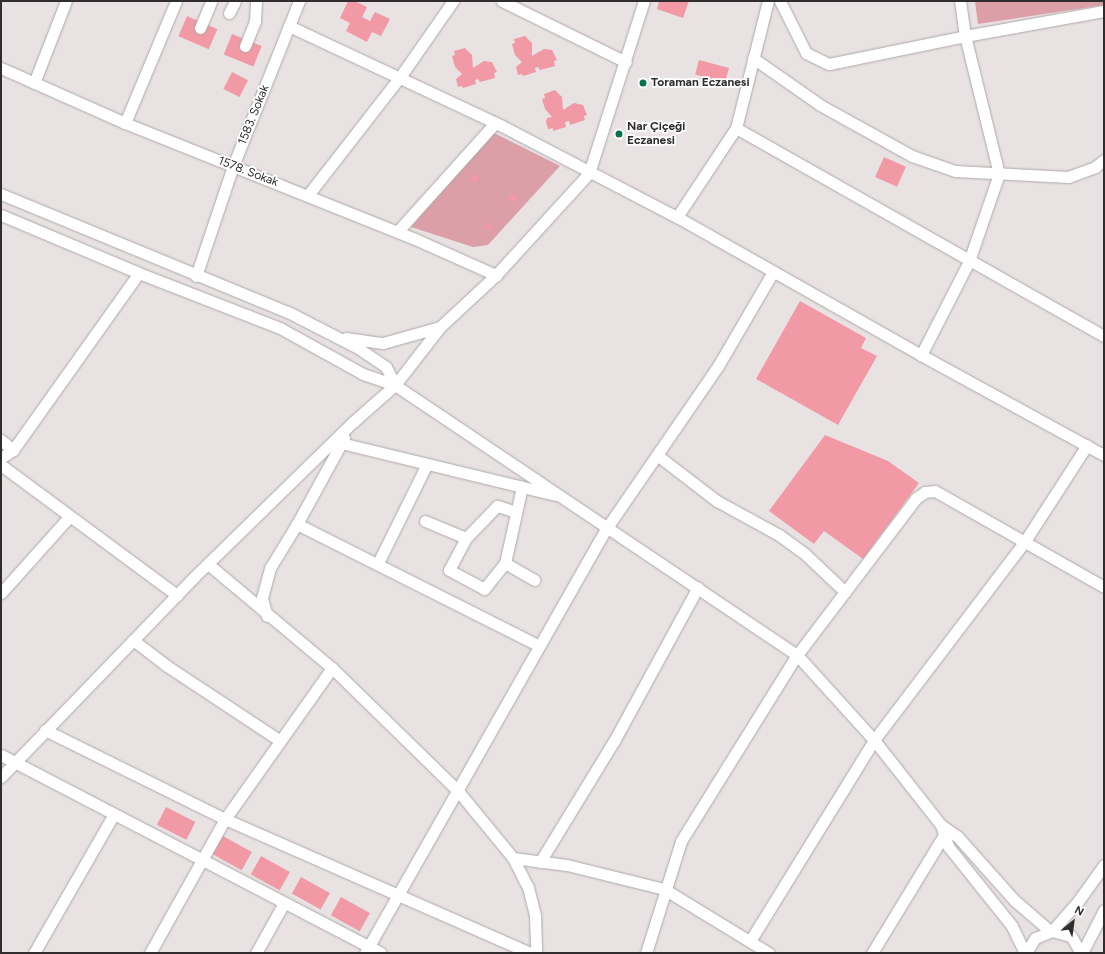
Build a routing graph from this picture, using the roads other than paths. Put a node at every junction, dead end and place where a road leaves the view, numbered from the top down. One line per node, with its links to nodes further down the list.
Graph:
1 (66, 1): 23 (street)
2 (176, 1): 24 (street)
3 (235, 1): 14 (street)
4 (256, 1): 18 (street)
5 (299, 1): 15 (street, 1583. Sokak)
6 (453, 1): 22 (street)
7 (502, 1): 20 (street)
8 (768, 1): 19 (street)
9 (780, 1): 17 (street)
10 (960, 1): 17 (street)
11 (211, 2): 16 (street)
12 (645, 3): 20 (street)
13 (1104, 11): 17 (street)
14 (230, 13)
15 (289, 26): 22 (street); 28 (street, 1583. Sokak)
16 (200, 28)
17 (965, 36): 31 (street)
18 (245, 46)
19 (753, 58): 26 (street); 31 (street)
20 (626, 62): 30 (street)
21 (1, 68): 23 (street, 1578. Sokak)
22 (400, 77): 25 (street); 33 (street)
23 (34, 83): 24 (street, 1578. Sokak)
24 (125, 123): 28 (street, 1578. Sokak)
25 (495, 123): 30 (street); 36 (street)
26 (736, 128): 35 (street); 37 (street)
27 (1104, 160): 29 (street)
28 (234, 166): 33 (street, 1578. Sokak); 41 (street, 1583. Sokak)
29 (1099, 169): 31 (street)
30 (589, 173): 35 (street); 40 (street)
31 (1000, 174): 37 (street)
32 (1, 194): 41 (street)
33 (308, 195): 36 (street, 1578. Sokak)
34 (1, 215): 39 (street)
35 (677, 217): 38 (street)
36 (397, 232): 40 (street, 1578. Sokak)
37 (969, 261): 43 (street); 45 (street)
38 (773, 272): 45 (street); 52 (street)
39 (139, 273): 46 (street); 51 (street)
40 (496, 275): 42 (street)
41 (196, 276): 44 (street)
42 (440, 327): 44 (street); 46 (street)
43 (1104, 336)
44 (337, 337): 46 (street)
45 (921, 356): 50 (street)
46 (394, 385): 47 (street); 58 (street)
47 (352, 422): 49 (street); 68 (street)
48 (1, 440): 51 (street)
49 (341, 443): 55 (street); 62 (street)
50 (1087, 445): 53 (street); 65 (street)
51 (13, 450): 54 (street)
52 (657, 454): 63 (street); 72 (street)
53 (1104, 455)
54 (1, 458)
55 (427, 464): 57 (street); 66 (street)
56 (1, 465): 60 (street)
57 (522, 487): 58 (street); 59 (street)
58 (564, 497): 63 (street)
59 (516, 512): 64 (street); 67 (street)
60 (69, 517): 73 (street); 74 (street)
61 (425, 521): 64 (street)
62 (297, 524): 66 (street); 75 (street)
63 (608, 526): 71 (street); 77 (street)
64 (466, 538): 67 (street)
65 (1025, 541): 70 (street); 72 (street); 82 (street)
66 (378, 563): 77 (street)
67 (505, 563): 69 (street)
68 (208, 564): 74 (street); 75 (street)
69 (534, 580)
70 (1104, 587)
71 (698, 588): 78 (street); 92 (street)
72 (844, 592): 78 (street)
73 (1, 593)
74 (177, 595): 76 (street)
75 (267, 616): 79 (street)
76 (133, 640): 80 (street); 81 (street)
77 (538, 645): 86 (street)
78 (797, 655): 82 (street); 94 (street)
79 (332, 668): 81 (street); 86 (street)
80 (45, 730): 84 (street); 88 (street)
81 (279, 740): 88 (street)
82 (874, 740): 89 (street); 99 (street)
83 (1, 755): 84 (street)
84 (15, 762): 85 (street); 87 (street)
85 (1, 777)
86 (458, 790): 90 (street); 95 (street)
87 (114, 814): 91 (street); 101 (street)
88 (225, 819): 91 (street); 95 (street)
89 (942, 830): 98 (street); 109 (street); 110 (street)
90 (513, 858): 92 (street); 106 (street)
91 (201, 860): 96 (street); 102 (street)
92 (540, 862): 94 (street)
93 (1104, 865): 98 (street)
94 (664, 889): 99 (street); 107 (street)
95 (398, 896): 100 (street); 105 (street)
96 (284, 903): 100 (street); 103 (street)
97 (1104, 910): 111 (street)
98 (1051, 931): 110 (street); 111 (street)
99 (750, 941): 108 (street)
100 (367, 950): 104 (street)
101 (34, 953)
102 (150, 953)
103 (256, 953)
104 (381, 953)
105 (530, 953)
106 (536, 953)
107 (646, 953)
108 (769, 953)
109 (872, 953)
110 (1025, 953)
111 (1082, 953)

